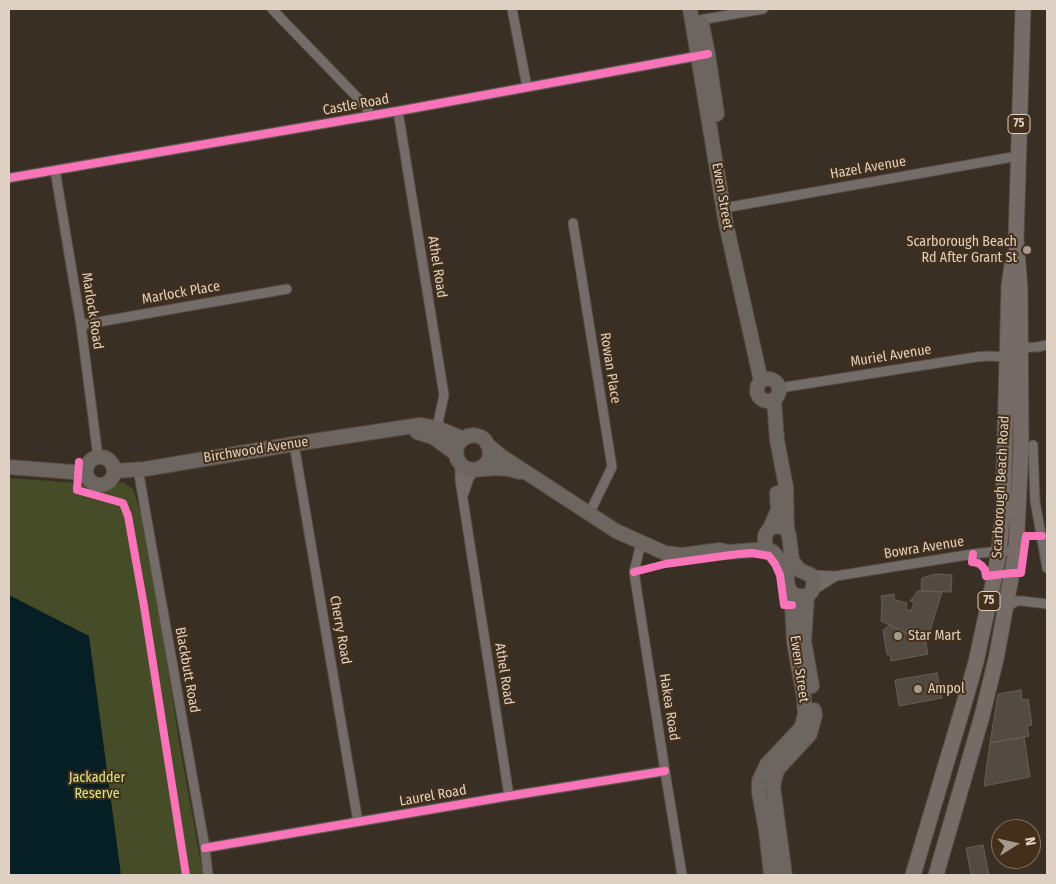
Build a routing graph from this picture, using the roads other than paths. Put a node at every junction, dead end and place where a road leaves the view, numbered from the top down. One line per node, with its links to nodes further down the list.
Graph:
1 (272, 9): 9 (street)
2 (512, 9): 7 (street)
3 (763, 9): 5 (street)
4 (1023, 9): 10 (main road, Scarborough Beach Road / 75)
5 (696, 15): 6 (main road, Ewen Street)
6 (703, 55): 7 (street, Castle Road); 13 (main road, Ewen Street)
7 (527, 86): 8 (street, Castle Road)
8 (398, 110): 9 (street, Castle Road); 20 (street, Athel Road)
9 (369, 116): 11 (street, Castle Road)
10 (1018, 156): 13 (street, Hazel Avenue); 18 (main road, Scarborough Beach Road / 75)
11 (55, 170): 12 (street, Castle Road); 16 (street, Marlock Road)
12 (9, 178)
13 (728, 207): 19 (main road, Ewen Street)
14 (573, 223): 35 (street, Rowan Place)
15 (286, 289): 16 (street, Marlock Place)
16 (81, 325): 26 (street, Marlock Road)
17 (1047, 345): 18 (street, Muriel Avenue)
18 (1011, 351): 19 (street, Muriel Avenue); 39 (main road, Scarborough Beach Road / 75); 40 (main road, Scarborough Beach Road / 75)
19 (770, 390): 36 (main road, Ewen Street); 37 (main road, Ewen Street)
20 (437, 428): 21 (main road, Birchwood Avenue); 22 (main road, Birchwood Avenue)
21 (398, 429): 23 (main road, Birchwood Avenue); 27 (main road, Birchwood Avenue)
22 (462, 438): 25 (main road, Birchwood Avenue); 27 (main road)
23 (294, 444): 30 (main road, Birchwood Avenue); 51 (street, Cherry Road)
24 (1032, 444): 41 (street)
25 (489, 446): 29 (main road); 33 (main road, Birchwood Avenue)
26 (98, 456): 31 (main road); 32 (main road)
27 (458, 459): 29 (main road, Birchwood Avenue); 34 (street, Athel Road)
28 (9, 467): 32 (main road)
29 (476, 469): 33 (main road, Birchwood Avenue); 34 (street, Athel Road)
30 (138, 470): 31 (main road, Birchwood Avenue); 52 (street, Blackbutt Road)
31 (114, 471): 32 (main road)
32 (85, 473)
33 (528, 474): 35 (main road, Birchwood Avenue)
34 (463, 498): 50 (street, Athel Road)
35 (589, 514): 38 (main road, Birchwood Avenue)
36 (787, 529): 37 (main road); 42 (main road, Ewen Street)
37 (767, 537): 38 (main road, Birchwood Avenue); 45 (main road, Ewen Street)
38 (641, 543): 49 (street, Hakea Road)
39 (999, 551): 40 (street, Bowra Avenue); 43 (street, Bowra Avenue); 57 (main road, Scarborough Beach Road / 75)
40 (1016, 551): 47 (main road, Scarborough Beach Road / 75)
41 (1047, 568)
42 (811, 575): 43 (street, Bowra Avenue); 44 (main road, Ewen Street)
43 (836, 576): 44 (street, Bowra Avenue)
44 (810, 594): 45 (main road); 56 (main road, Ewen Street)
45 (793, 595): 55 (main road, Ewen Street)
46 (1047, 604): 47 (street)
47 (1007, 607): 48 (main road, Scarborough Beach Road / 75)
48 (967, 766): 58 (main road, Scarborough Beach Road / 75); 59 (main road)
49 (665, 772): 50 (street, Laurel Road); 54 (street, Hakea Road)
50 (509, 796): 51 (street, Laurel Road)
51 (358, 822): 52 (street, Laurel Road)
52 (206, 848): 53 (street, Blackbutt Road)
53 (208, 875)
54 (682, 875)
55 (771, 875)
56 (785, 875)
57 (913, 875)
58 (936, 875)
59 (947, 875)

